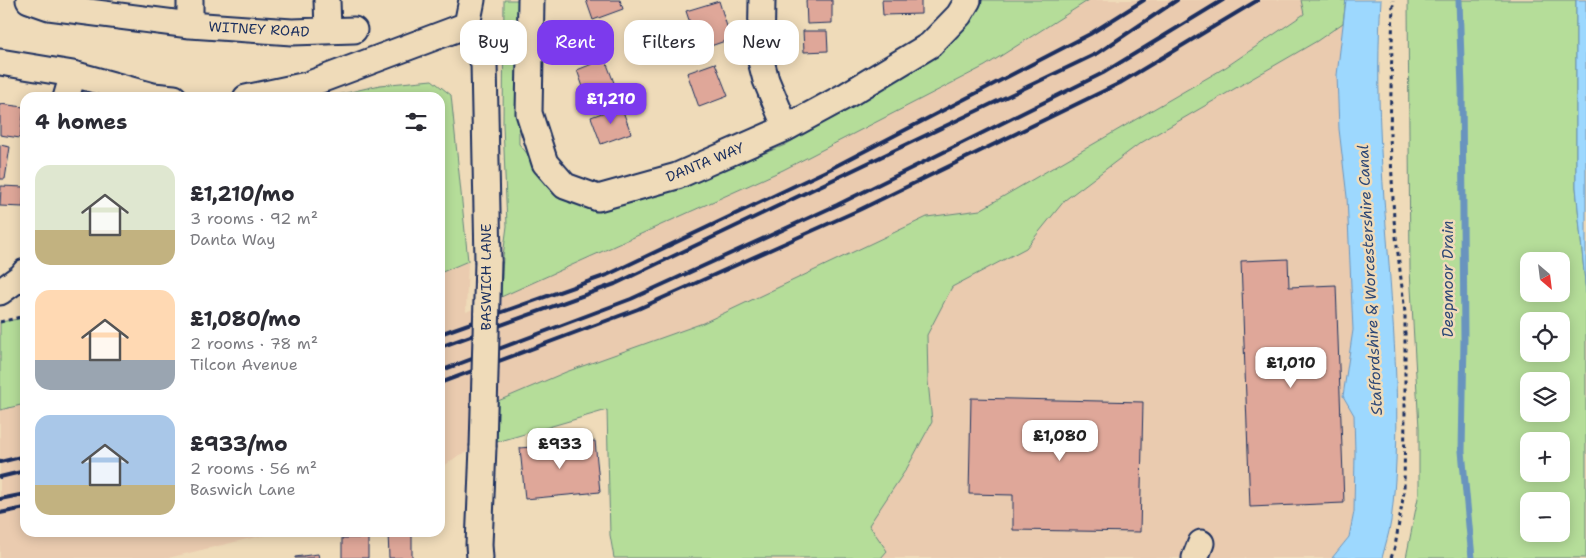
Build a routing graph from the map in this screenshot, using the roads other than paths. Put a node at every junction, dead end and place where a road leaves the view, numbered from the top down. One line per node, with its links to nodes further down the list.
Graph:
1 (190, 0): 9 (street, WITNEY ROAD)
2 (327, 0): 12 (street, WITNEY ROAD)
3 (472, 0): 8 (street)
4 (530, 0): 19 (street, DANTA WAY)
5 (762, 0): 19 (street)
6 (968, 0): 19 (street, DANTA WAY)
7 (39, 4): 9 (street, WITNEY ROAD)
8 (468, 20)
9 (190, 26): 12 (street, WITNEY ROAD)
10 (460, 28): 18 (street)
11 (354, 30): 12 (street, WITNEY ROAD)
12 (328, 31)
13 (0, 62): 15 (street)
14 (484, 65): 22 (street, BASWICH LANE, bridge)
15 (72, 74): 16 (street); 17 (street)
16 (68, 92)
17 (138, 92)
18 (274, 92)
19 (786, 128)
20 (20, 277): 21 (street)
21 (0, 292)
22 (480, 558)

